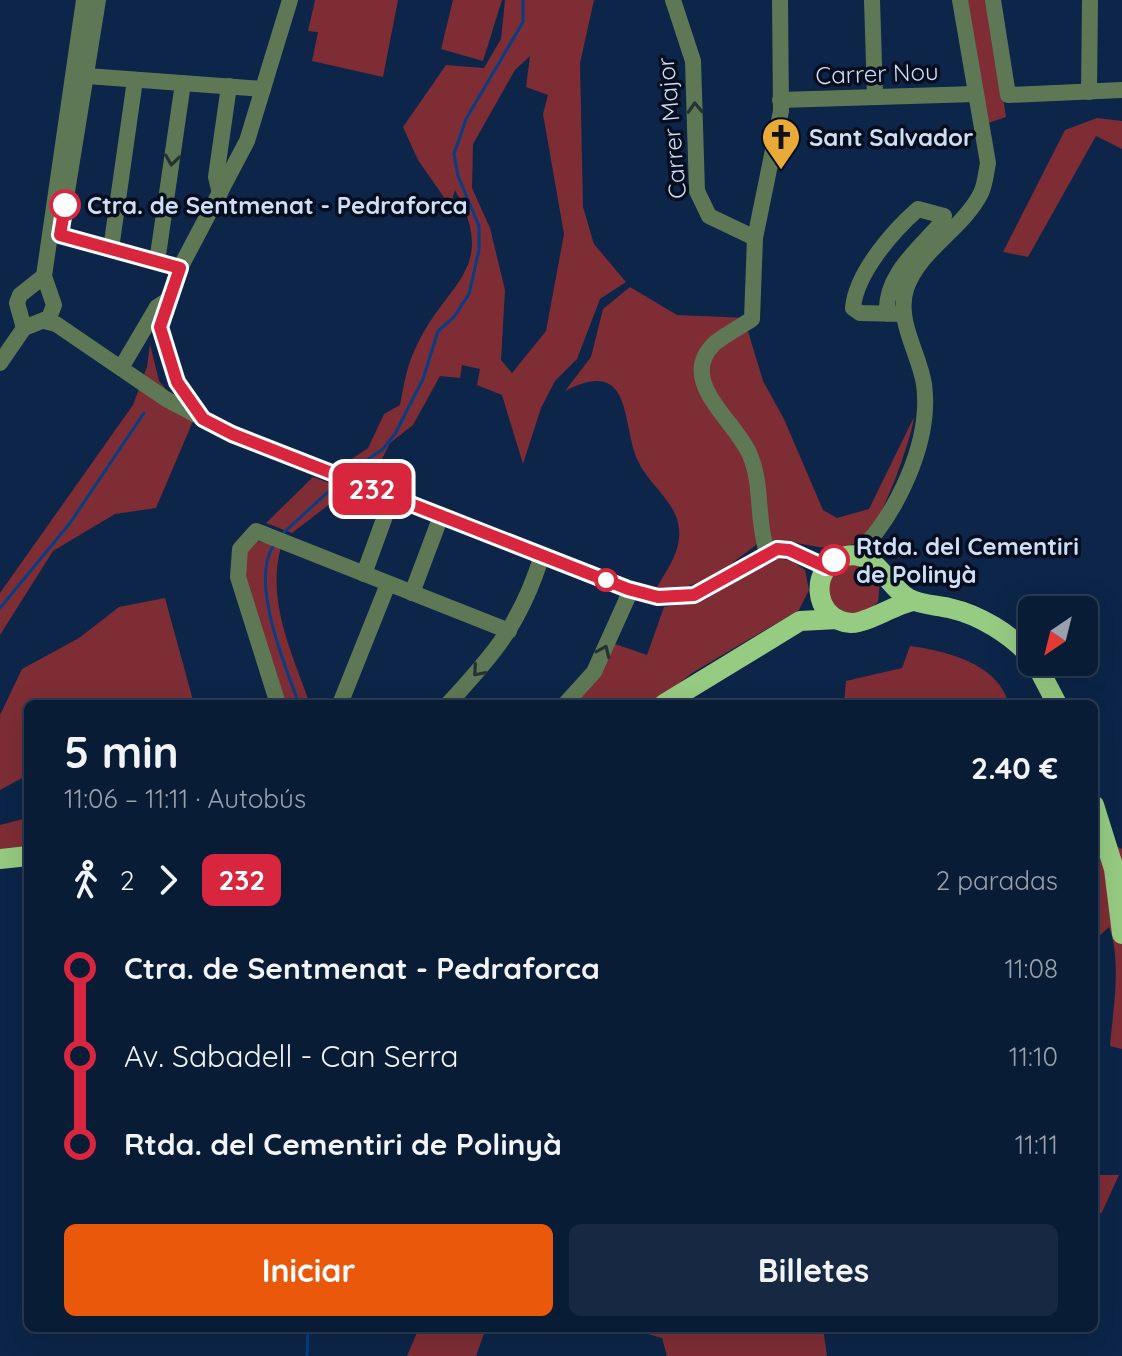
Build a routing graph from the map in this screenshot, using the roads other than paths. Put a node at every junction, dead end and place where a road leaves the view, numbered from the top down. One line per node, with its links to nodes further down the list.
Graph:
1 (84, 0): 21 (street)
2 (98, 0): 10 (street)
3 (290, 0): 14 (street)
4 (673, 0): 22 (street, Carrer Major, one-way to 4)
5 (780, 0): 19 (street)
6 (872, 0): 18 (street)
7 (960, 0): 17 (street)
8 (993, 0): 16 (street)
9 (1090, 0): 16 (street)
10 (87, 76): 11 (street); 21 (street)
11 (135, 80): 12 (street); 23 (street)
12 (183, 83): 13 (street); 24 (street, one-way to 24)
13 (229, 86): 14 (street); 20 (street)
14 (263, 89): 20 (street)
15 (1122, 90): 16 (street)
16 (1089, 92)
17 (975, 94): 18 (street, Carrer Nou); 28 (street)
18 (875, 96): 19 (street, Carrer Nou)
19 (780, 100): 22 (street)
20 (220, 193): 25 (street)
21 (55, 233): 23 (street); 26 (street)
22 (755, 238): 36 (street)
23 (111, 249): 24 (street)
24 (157, 262): 25 (street)
25 (180, 268): 27 (street)
26 (42, 284): 29 (street); 29 (street)
27 (169, 300): 31 (street); 32 (street)
28 (895, 314): 28 (street); 35 (street)
29 (39, 321): 30 (street); 31 (street)
30 (0, 363)
31 (121, 368): 32 (street)
32 (203, 419): 33 (street)
33 (392, 497): 34 (street); 41 (street)
34 (441, 516): 37 (street); 45 (street)
35 (880, 529): 38 (street); 40 (street)
36 (767, 552): 39 (street); 43 (street)
37 (542, 555): 43 (street); 50 (street)
38 (856, 555): 39 (main road); 40 (main road)
39 (826, 567): 44 (main road)
40 (882, 573): 46 (main road); 47 (main road)
41 (364, 574): 42 (street); 53 (street)
42 (388, 584): 45 (street); 54 (street)
43 (631, 590): 56 (street, one-way to 43)
44 (819, 592): 48 (main road); 49 (main road)
45 (412, 593): 50 (street)
46 (913, 601): 47 (main road); 51 (main road)
47 (878, 612): 48 (main road)
48 (837, 619): 49 (main road)
49 (800, 621): 57 (main road)
50 (509, 631): 55 (street, one-way to 55)
51 (1018, 645)
52 (1042, 676): 58 (main road)
53 (277, 700)
54 (342, 700)
55 (451, 700)
56 (569, 700)
57 (671, 700)
58 (1055, 700)
59 (1098, 818): 62 (main road)
60 (24, 856): 61 (main road)
61 (0, 859)
62 (1122, 934)

